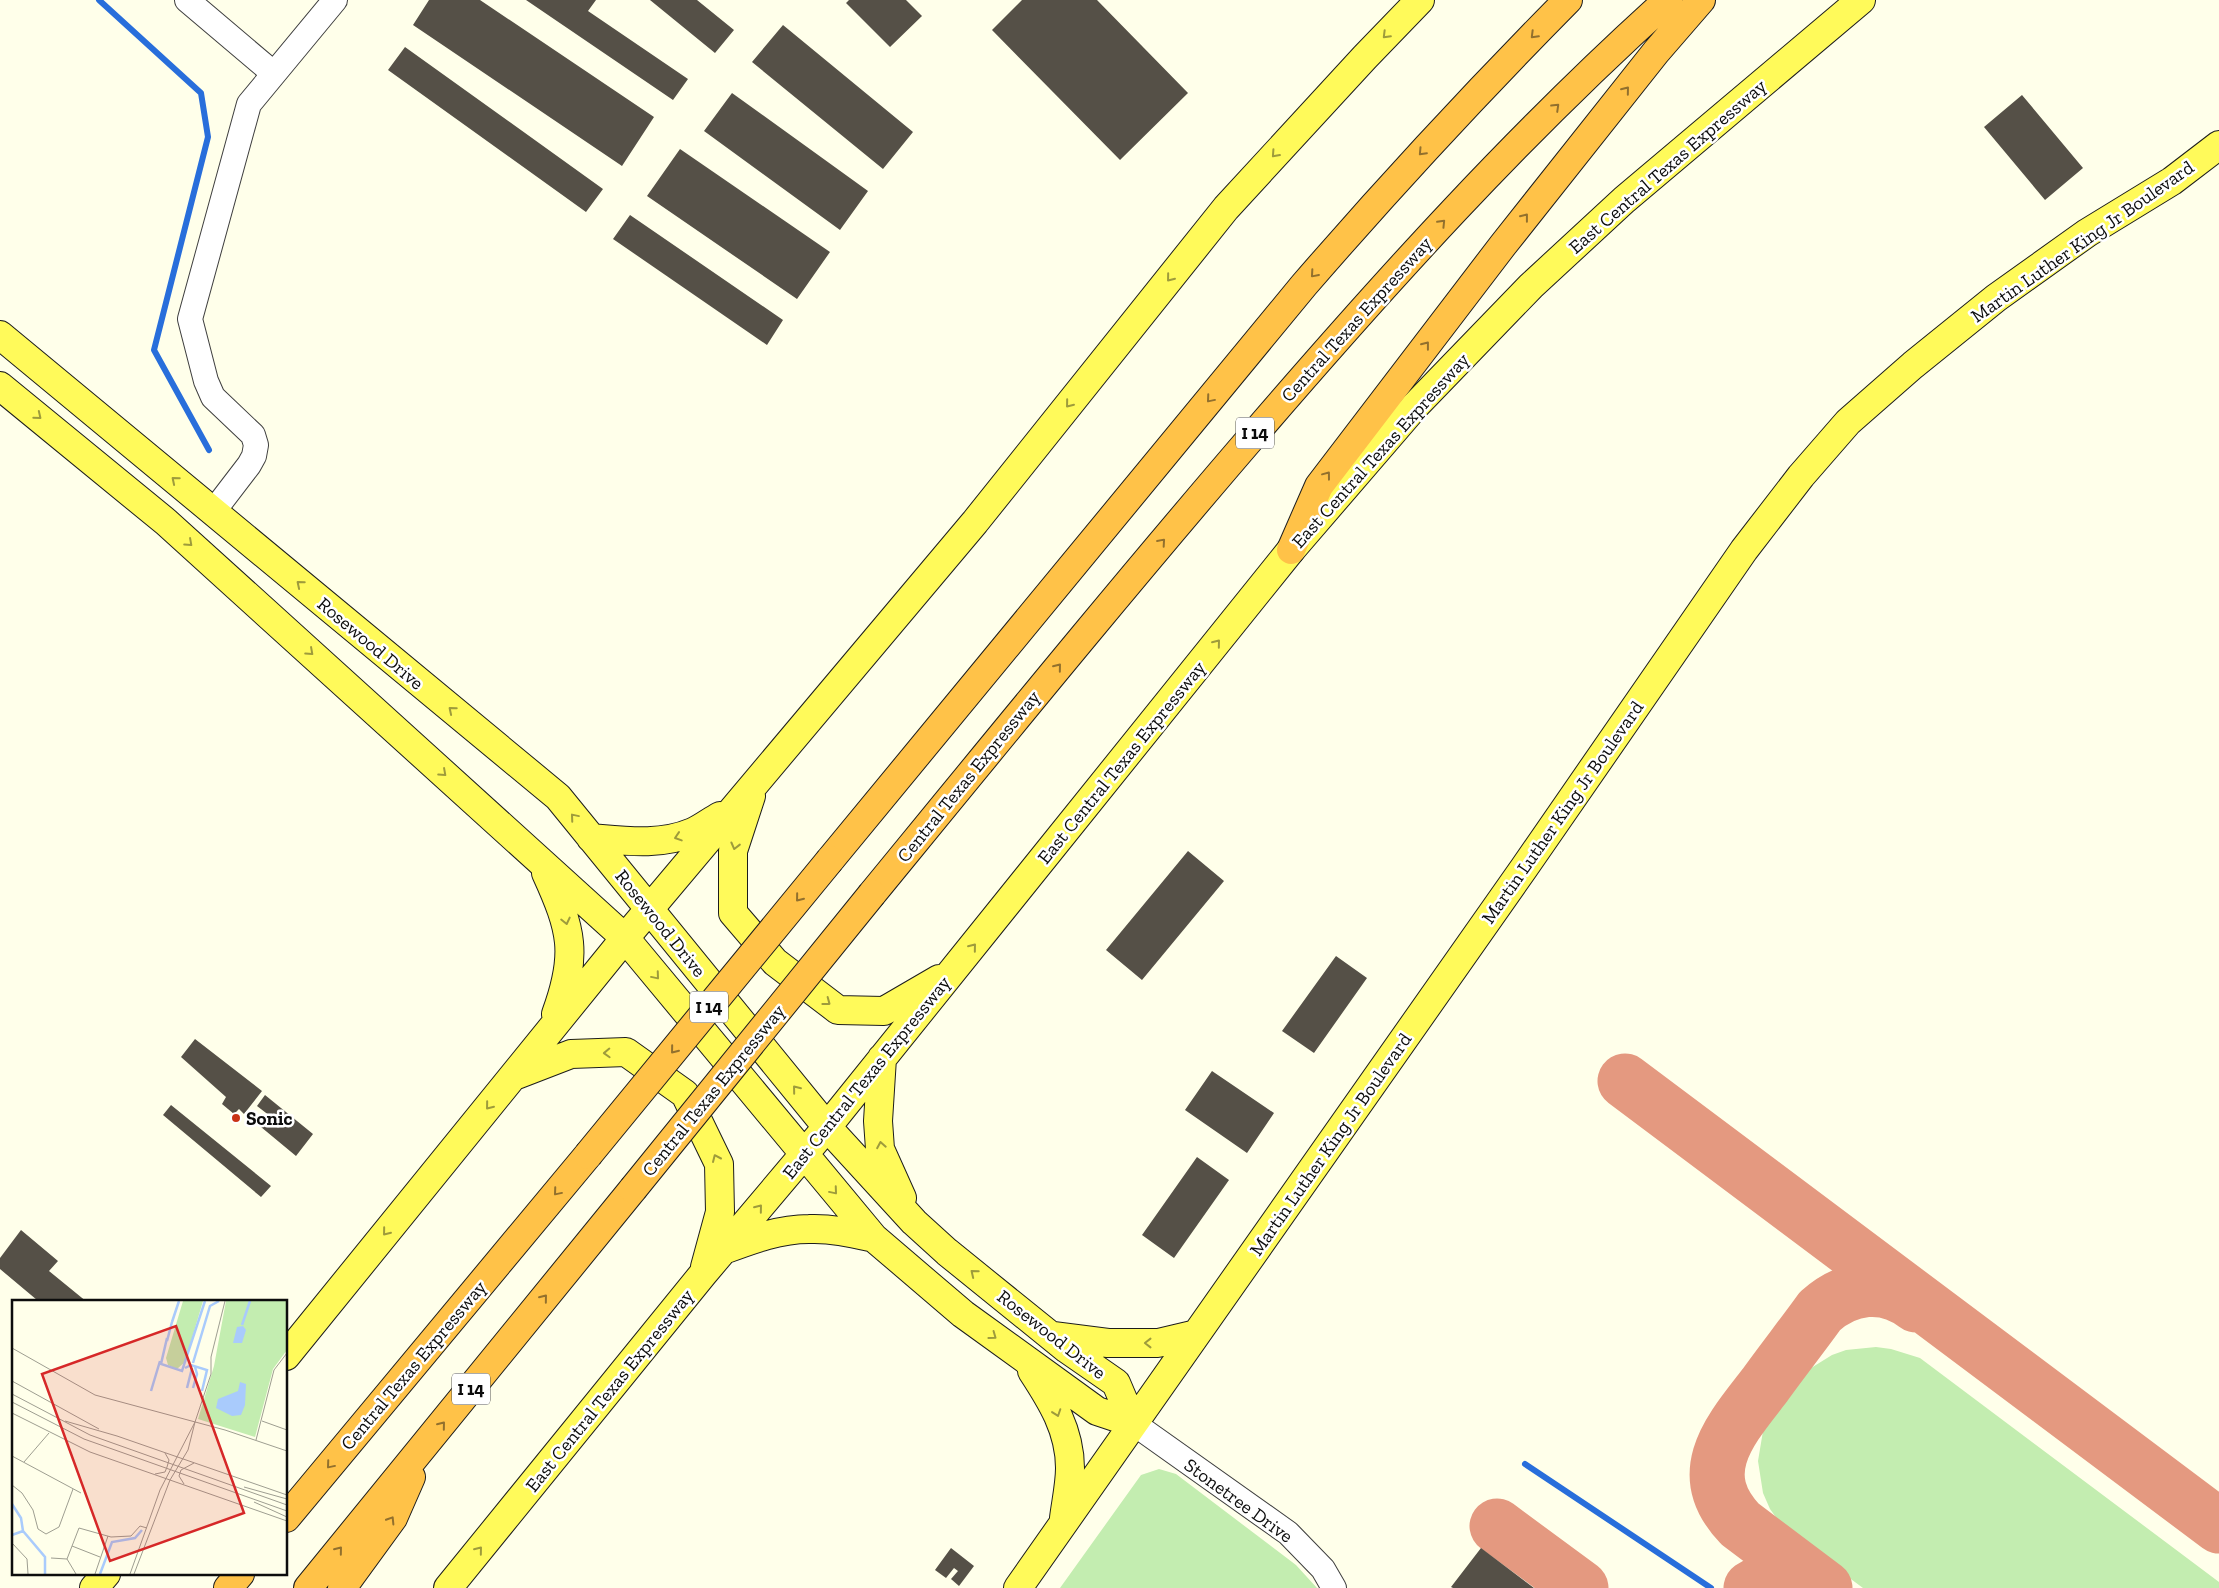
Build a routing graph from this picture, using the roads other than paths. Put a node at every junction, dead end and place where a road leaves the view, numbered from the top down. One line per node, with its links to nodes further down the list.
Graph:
1 (187, 0): 8 (street)
2 (335, 0): 8 (street)
3 (1420, 0): 14 (main road, one-way to 14)
4 (1568, 0): 36 (highway, Central Texas Expressway / I 14, one-way to 36, bridge)
5 (1668, 0): 35 (highway, Central Texas Expressway / I 14, one-way to 5, bridge)
6 (1701, 0): 13 (highway, one-way to 6)
7 (1862, 0): 13 (main road, East Central Texas Expressway)
8 (273, 74): 12 (street)
9 (2219, 144): 30 (main road, Martin Luther King Jr Boulevard)
10 (0, 335): 12 (main road, Rosewood Drive, one-way to 10)
11 (0, 386): 17 (main road, Rosewood Drive, one-way to 17)
12 (214, 512): 16 (main road, Rosewood Drive, one-way to 12)
13 (1291, 550): 20 (main road, East Central Texas Expressway, one-way to 13)
14 (755, 783): 15 (main road); 20 (main road, one-way to 20)
15 (736, 806): 16 (main road, one-way to 16); 18 (main road)
16 (592, 838): 18 (main road, Rosewood Drive)
17 (540, 861): 19 (main road, Rosewood Drive); 21 (main road, one-way to 21)
18 (650, 908): 19 (main road); 24 (main road, Rosewood Drive, one-way to 18)
19 (625, 938): 21 (main road); 25 (main road, Rosewood Drive, one-way to 25)
20 (953, 971): 22 (main road, East Central Texas Expressway)
21 (549, 1031): 23 (main road)
22 (882, 1058): 24 (main road, East Central Texas Expressway); 26 (main road, one-way to 22)
23 (512, 1077): 29 (main road, one-way to 23); 32 (main road, one-way to 32)
24 (827, 1127): 25 (main road, East Central Texas Expressway); 26 (main road, Rosewood Drive)
25 (803, 1153): 27 (main road, Rosewood Drive, one-way to 27); 28 (main road, East Central Texas Expressway, one-way to 25)
26 (914, 1222): 31 (main road, Rosewood Drive, one-way to 26)
27 (874, 1238): 28 (main road); 33 (main road, Rosewood Drive, one-way to 33)
28 (726, 1248): 29 (main road, East Central Texas Expressway)
29 (703, 1274): 44 (main road, East Central Texas Expressway, one-way to 29)
30 (1196, 1334): 31 (main road, one-way to 31); 34 (main road, Martin Luther King Jr Boulevard)
31 (1053, 1336): 34 (main road, Rosewood Drive)
32 (288, 1354)
33 (1022, 1357): 34 (main road, Rosewood Drive); 37 (main road, one-way to 37)
34 (1133, 1423): 37 (main road, Martin Luther King Jr Boulevard); 46 (street, Stonetree Drive)
35 (425, 1445): 42 (highway, Central Texas Expressway / I 14, one-way to 35); 43 (highway, one-way to 35)
36 (288, 1516)
37 (1063, 1522): 45 (main road, Martin Luther King Jr Boulevard)
38 (104, 1576): 40 (main road)
39 (238, 1576): 41 (highway)
40 (94, 1588)
41 (228, 1588)
42 (308, 1588)
43 (342, 1588)
44 (448, 1588)
45 (1018, 1588)
46 (1334, 1588)

